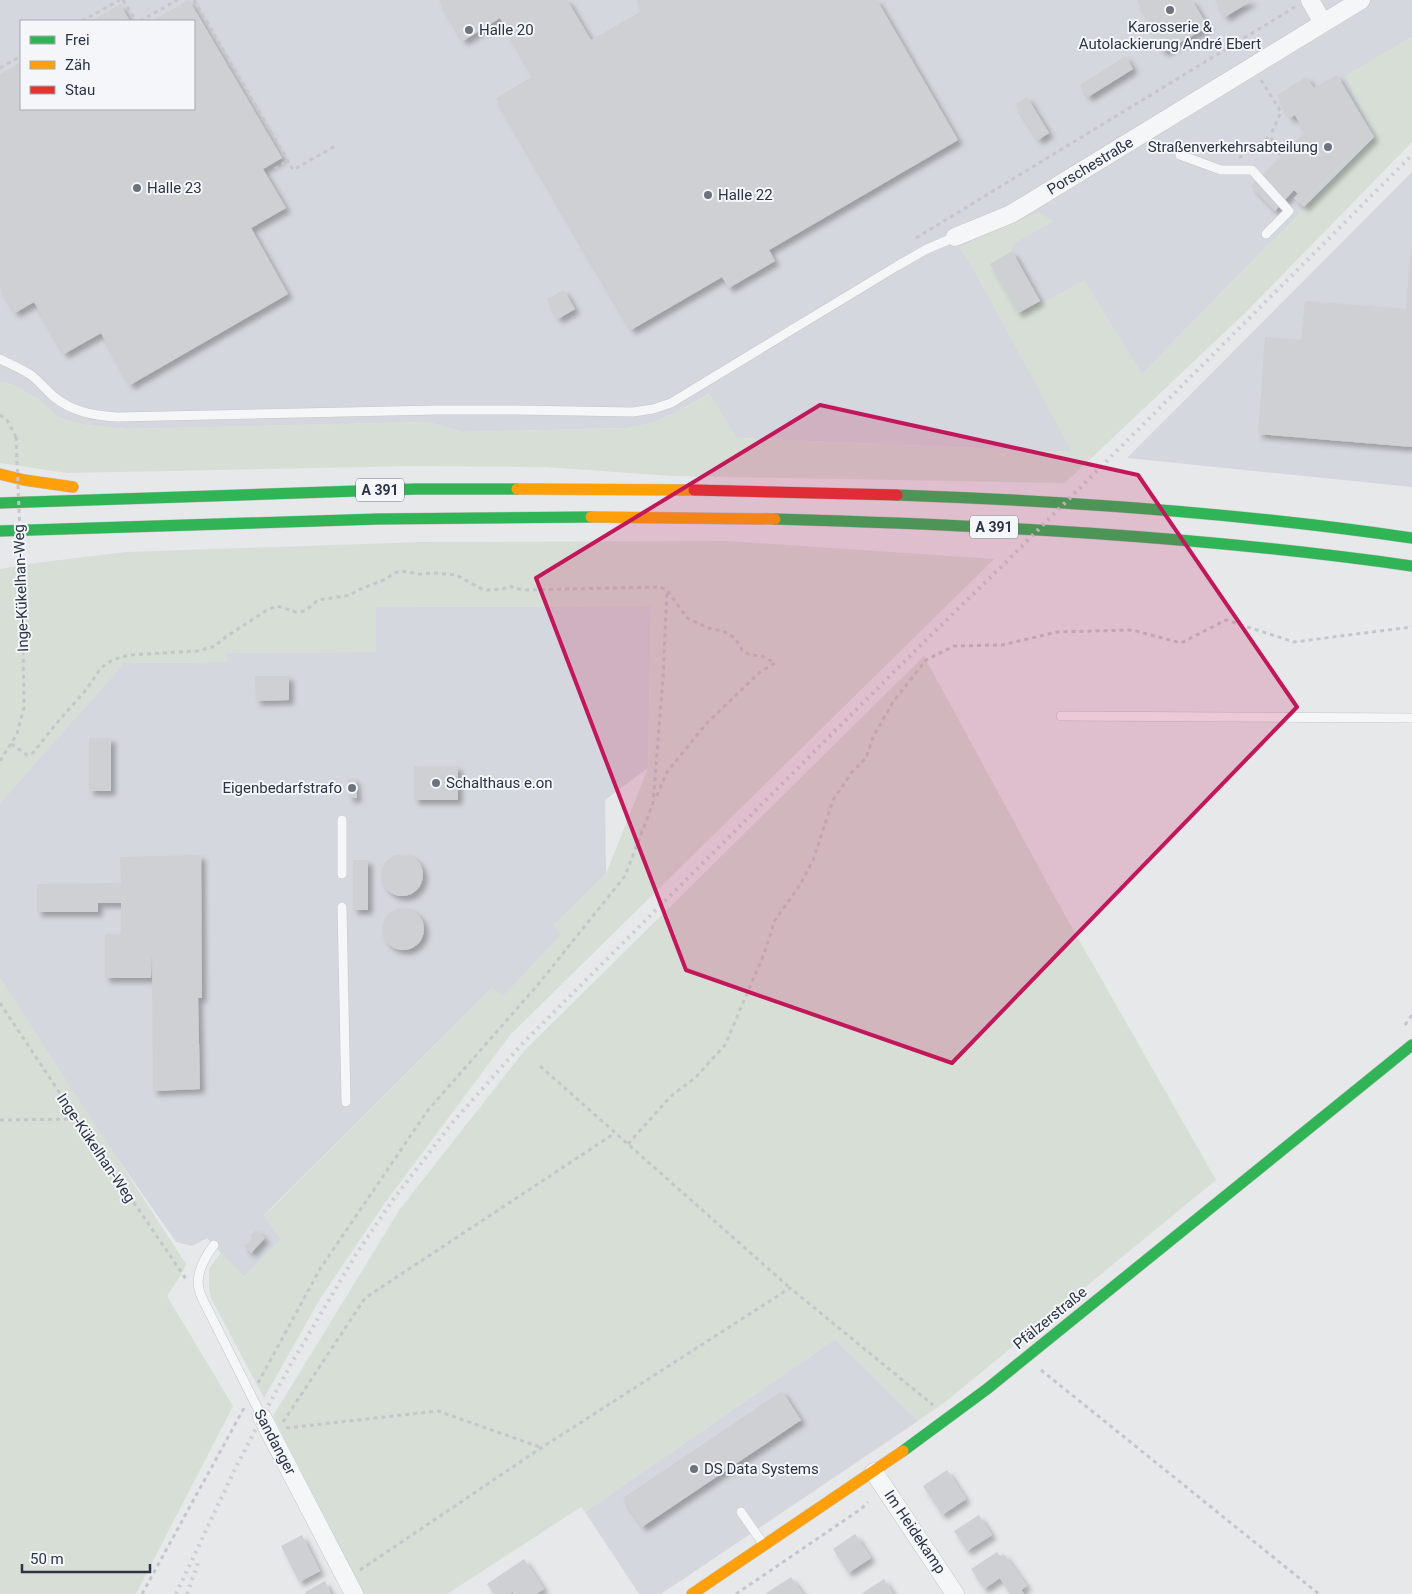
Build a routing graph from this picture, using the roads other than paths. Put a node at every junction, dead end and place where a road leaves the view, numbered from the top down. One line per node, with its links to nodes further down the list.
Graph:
1 (1361, 0): 3 (street, Porschestraße)
2 (1304, 3): 3 (street)
3 (1323, 23): 6 (street, Porschestraße)
4 (1180, 155): 5 (lane)
5 (1266, 234)
6 (954, 237): 7 (lane)
7 (0, 359)
8 (0, 474): 9 (main road)
9 (141, 497): 10 (main road, A 391); 13 (main road, A 391)
10 (0, 503)
11 (145, 525): 12 (main road, A 391); 14 (main road); 15 (main road, A 391)
12 (0, 531)
13 (1412, 538)
14 (58, 540)
15 (1412, 566)
16 (1061, 716): 17 (lane)
17 (1412, 718)
18 (342, 820): 19 (lane)
19 (342, 874)
20 (342, 907): 22 (lane)
21 (1412, 1045): 25 (main road, Pfälzerstraße)
22 (346, 1102)
23 (214, 1245): 24 (lane, Sandanger)
24 (262, 1417): 28 (street, Sandanger)
25 (879, 1478): 27 (main road, Pfälzerstraße); 30 (street, Im Heidekamp)
26 (742, 1512): 27 (lane)
27 (764, 1545): 29 (main road, Pfälzerstraße)
28 (350, 1587)
29 (692, 1594)
30 (955, 1594)

